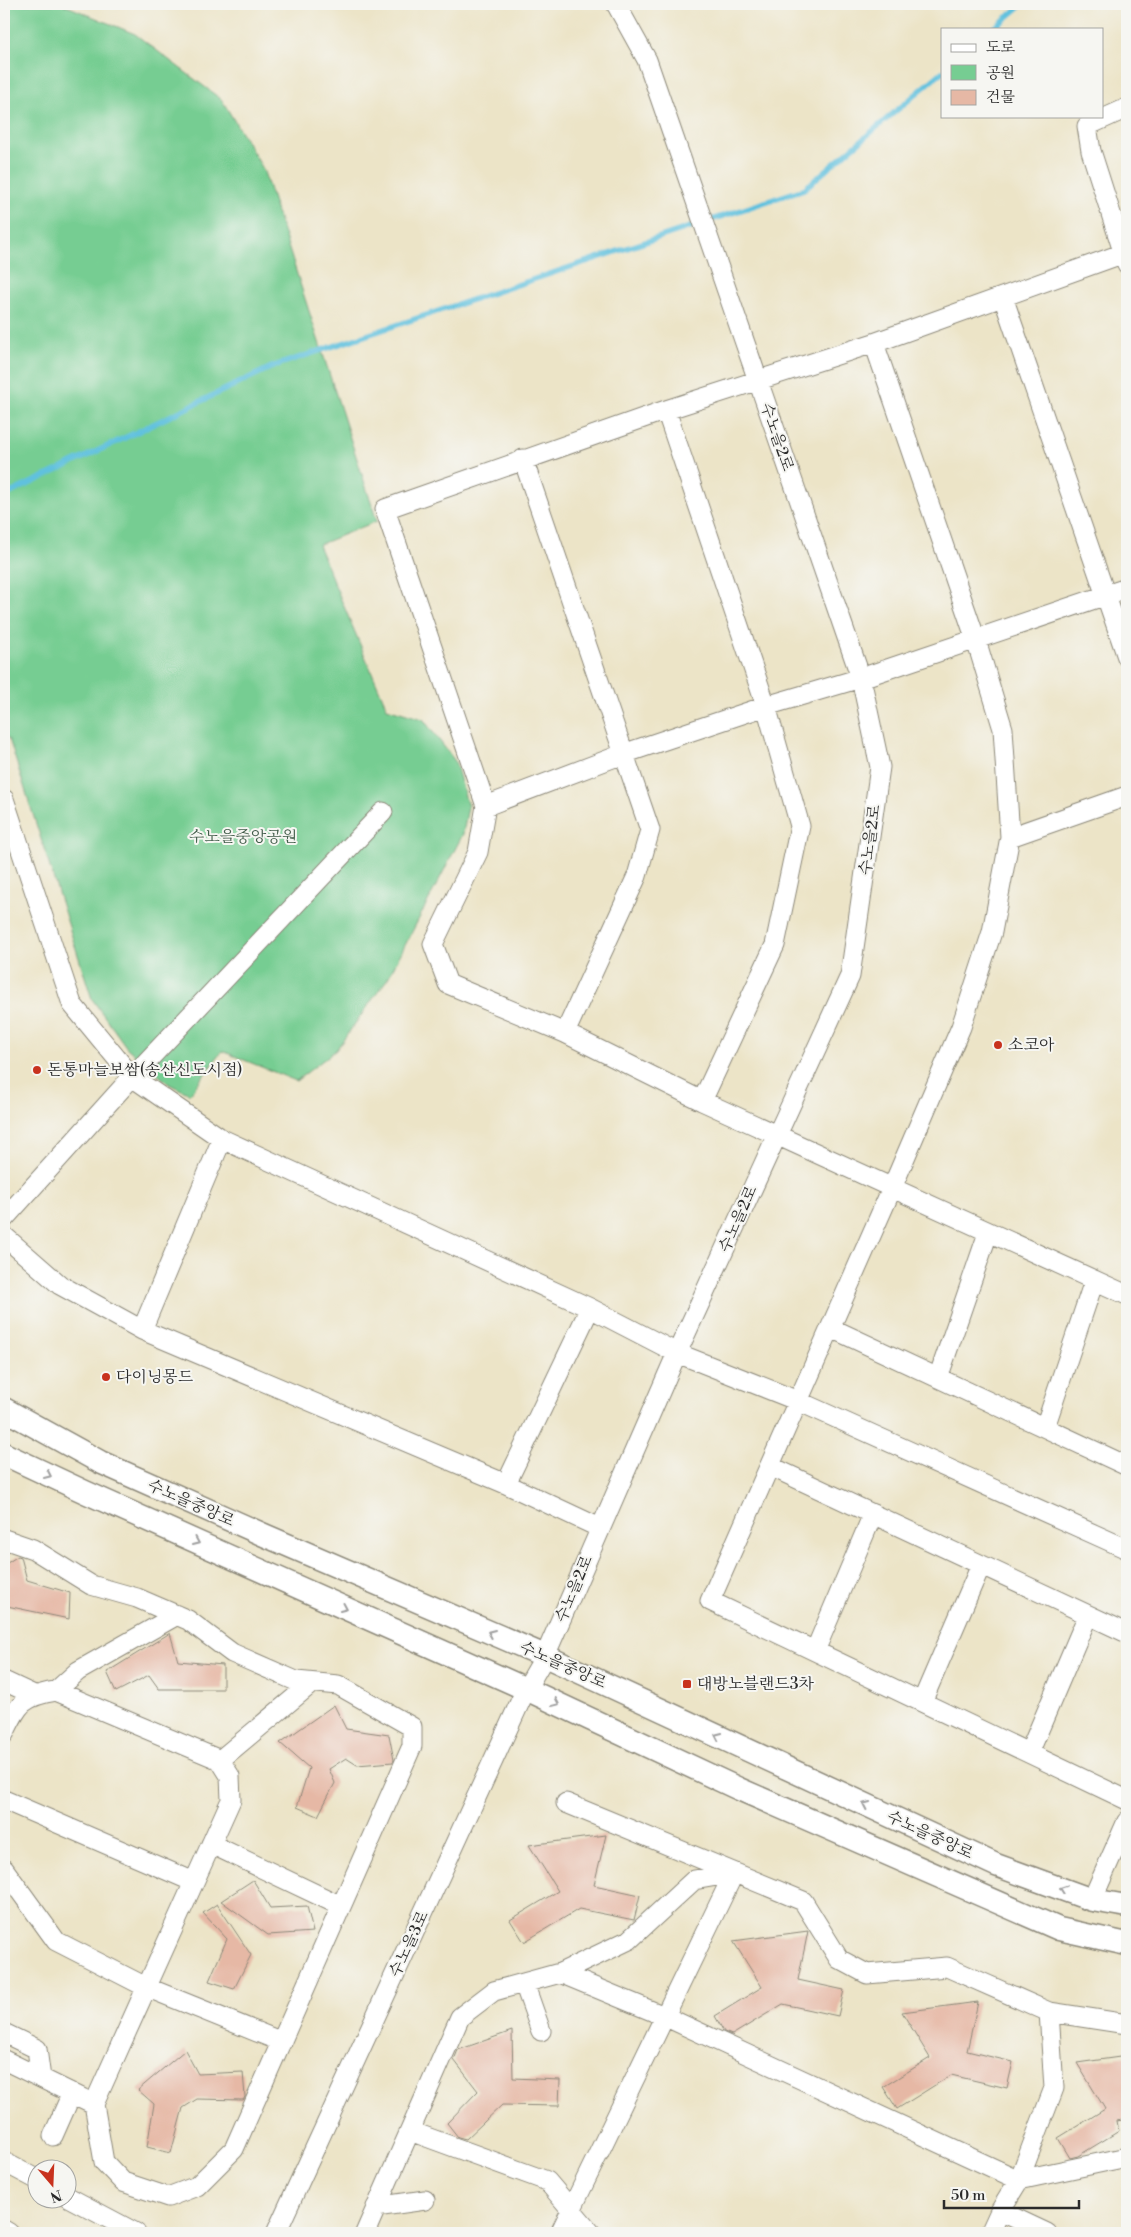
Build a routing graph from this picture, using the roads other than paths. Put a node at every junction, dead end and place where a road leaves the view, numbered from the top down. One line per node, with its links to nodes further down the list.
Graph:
1 (616, 4): 6 (street, 수노을2로)
2 (1127, 108): 3 (street)
3 (1126, 257): 4 (street)
4 (1003, 297): 5 (street); 10 (street)
5 (874, 343): 6 (street); 11 (street)
6 (757, 381): 7 (street); 13 (street, 수노을2로)
7 (666, 410): 8 (street); 14 (street)
8 (523, 459): 15 (street); 18 (street)
9 (1127, 588): 10 (street)
10 (1105, 596): 11 (street); 12 (street)
11 (976, 640): 13 (street); 20 (street)
12 (1127, 657)
13 (861, 678): 14 (street); 24 (street, 수노을2로)
14 (766, 706): 15 (street); 23 (street)
15 (623, 754): 18 (street); 21 (street)
16 (1127, 796): 20 (street)
17 (4, 799): 22 (street)
18 (486, 806): 21 (street)
19 (383, 812): 22 (street)
20 (1010, 837): 26 (street)
21 (565, 1033): 23 (street)
22 (132, 1077): 25 (street); 27 (street)
23 (702, 1101): 24 (street)
24 (777, 1134): 26 (street); 35 (street, 수노을2로)
25 (222, 1139): 32 (street); 34 (street)
26 (892, 1188): 28 (street); 33 (street)
27 (4, 1219)
28 (988, 1233): 30 (street); 36 (street)
29 (4, 1236): 34 (street)
30 (1094, 1280): 31 (street); 39 (street)
31 (1127, 1295)
32 (590, 1308): 35 (street); 43 (street)
33 (831, 1328): 36 (street); 37 (street)
34 (142, 1330): 43 (street)
35 (677, 1353): 37 (street); 45 (street, 수노을2로)
36 (938, 1378): 39 (street)
37 (798, 1401): 41 (street); 47 (street)
38 (4, 1409): 53 (main road, 수노을중앙로, one-way to 38)
39 (1044, 1427): 42 (street)
40 (4, 1454): 56 (main road, 수노을중앙로, one-way to 56)
41 (770, 1466): 44 (street); 52 (street)
42 (1127, 1466)
43 (506, 1484): 45 (street)
44 (873, 1514): 48 (street); 52 (street)
45 (600, 1528): 53 (street, 수노을2로)
46 (4, 1539): 49 (street)
47 (1127, 1549)
48 (981, 1565): 50 (street); 59 (street)
49 (176, 1615): 55 (street); 57 (street)
50 (1088, 1615): 51 (street); 61 (street)
51 (1127, 1633)
52 (815, 1651): 59 (street)
53 (545, 1656): 56 (street, 수노을3로); 71 (main road, 수노을중앙로, one-way to 53)
54 (4, 1681): 58 (street)
55 (312, 1683): 62 (street); 72 (street)
56 (526, 1689): 74 (main road, 수노을중앙로, one-way to 74); 102 (street, 수노을3로)
57 (56, 1691): 58 (street); 62 (street)
58 (34, 1694): 60 (street)
59 (922, 1702): 61 (street)
60 (4, 1734)
61 (1029, 1753): 64 (street)
62 (220, 1760): 67 (street)
63 (4, 1800): 70 (street)
64 (1127, 1800)
65 (566, 1803): 69 (street)
66 (1127, 1821): 71 (street)
67 (211, 1844): 70 (street); 72 (street)
68 (4, 1869): 77 (street)
69 (734, 1873): 75 (street); 78 (street); 79 (street)
70 (194, 1882): 77 (street)
71 (1092, 1900): 73 (main road, 수노을중앙로)
72 (341, 1906): 83 (street)
73 (1127, 1906)
74 (1127, 1944)
75 (560, 1973): 76 (street); 79 (street)
76 (524, 1983): 81 (street); 88 (street)
77 (146, 1987): 83 (street); 87 (street)
78 (1049, 2012): 80 (street); 93 (street)
79 (664, 2016): 93 (street); 97 (street)
80 (1127, 2024)
81 (541, 2031)
82 (4, 2033): 85 (street)
83 (282, 2042): 87 (street)
84 (4, 2060): 85 (street)
85 (41, 2078): 86 (street)
86 (72, 2093): 87 (street); 89 (street)
87 (94, 2104)
88 (410, 2131): 96 (street); 97 (street)
89 (53, 2136)
90 (1127, 2157): 93 (street)
91 (4, 2162): 92 (street)
92 (28, 2175)
93 (1019, 2180): 98 (street)
94 (425, 2200): 96 (street)
95 (78, 2202): 101 (street)
96 (376, 2207): 103 (street)
97 (572, 2210): 104 (street); 105 (street)
98 (1000, 2211): 106 (street); 107 (street)
99 (4, 2230): 100 (street)
100 (9, 2233)
101 (136, 2233)
102 (276, 2233)
103 (365, 2233)
104 (560, 2233)
105 (591, 2233)
106 (990, 2233)
107 (1047, 2233)

